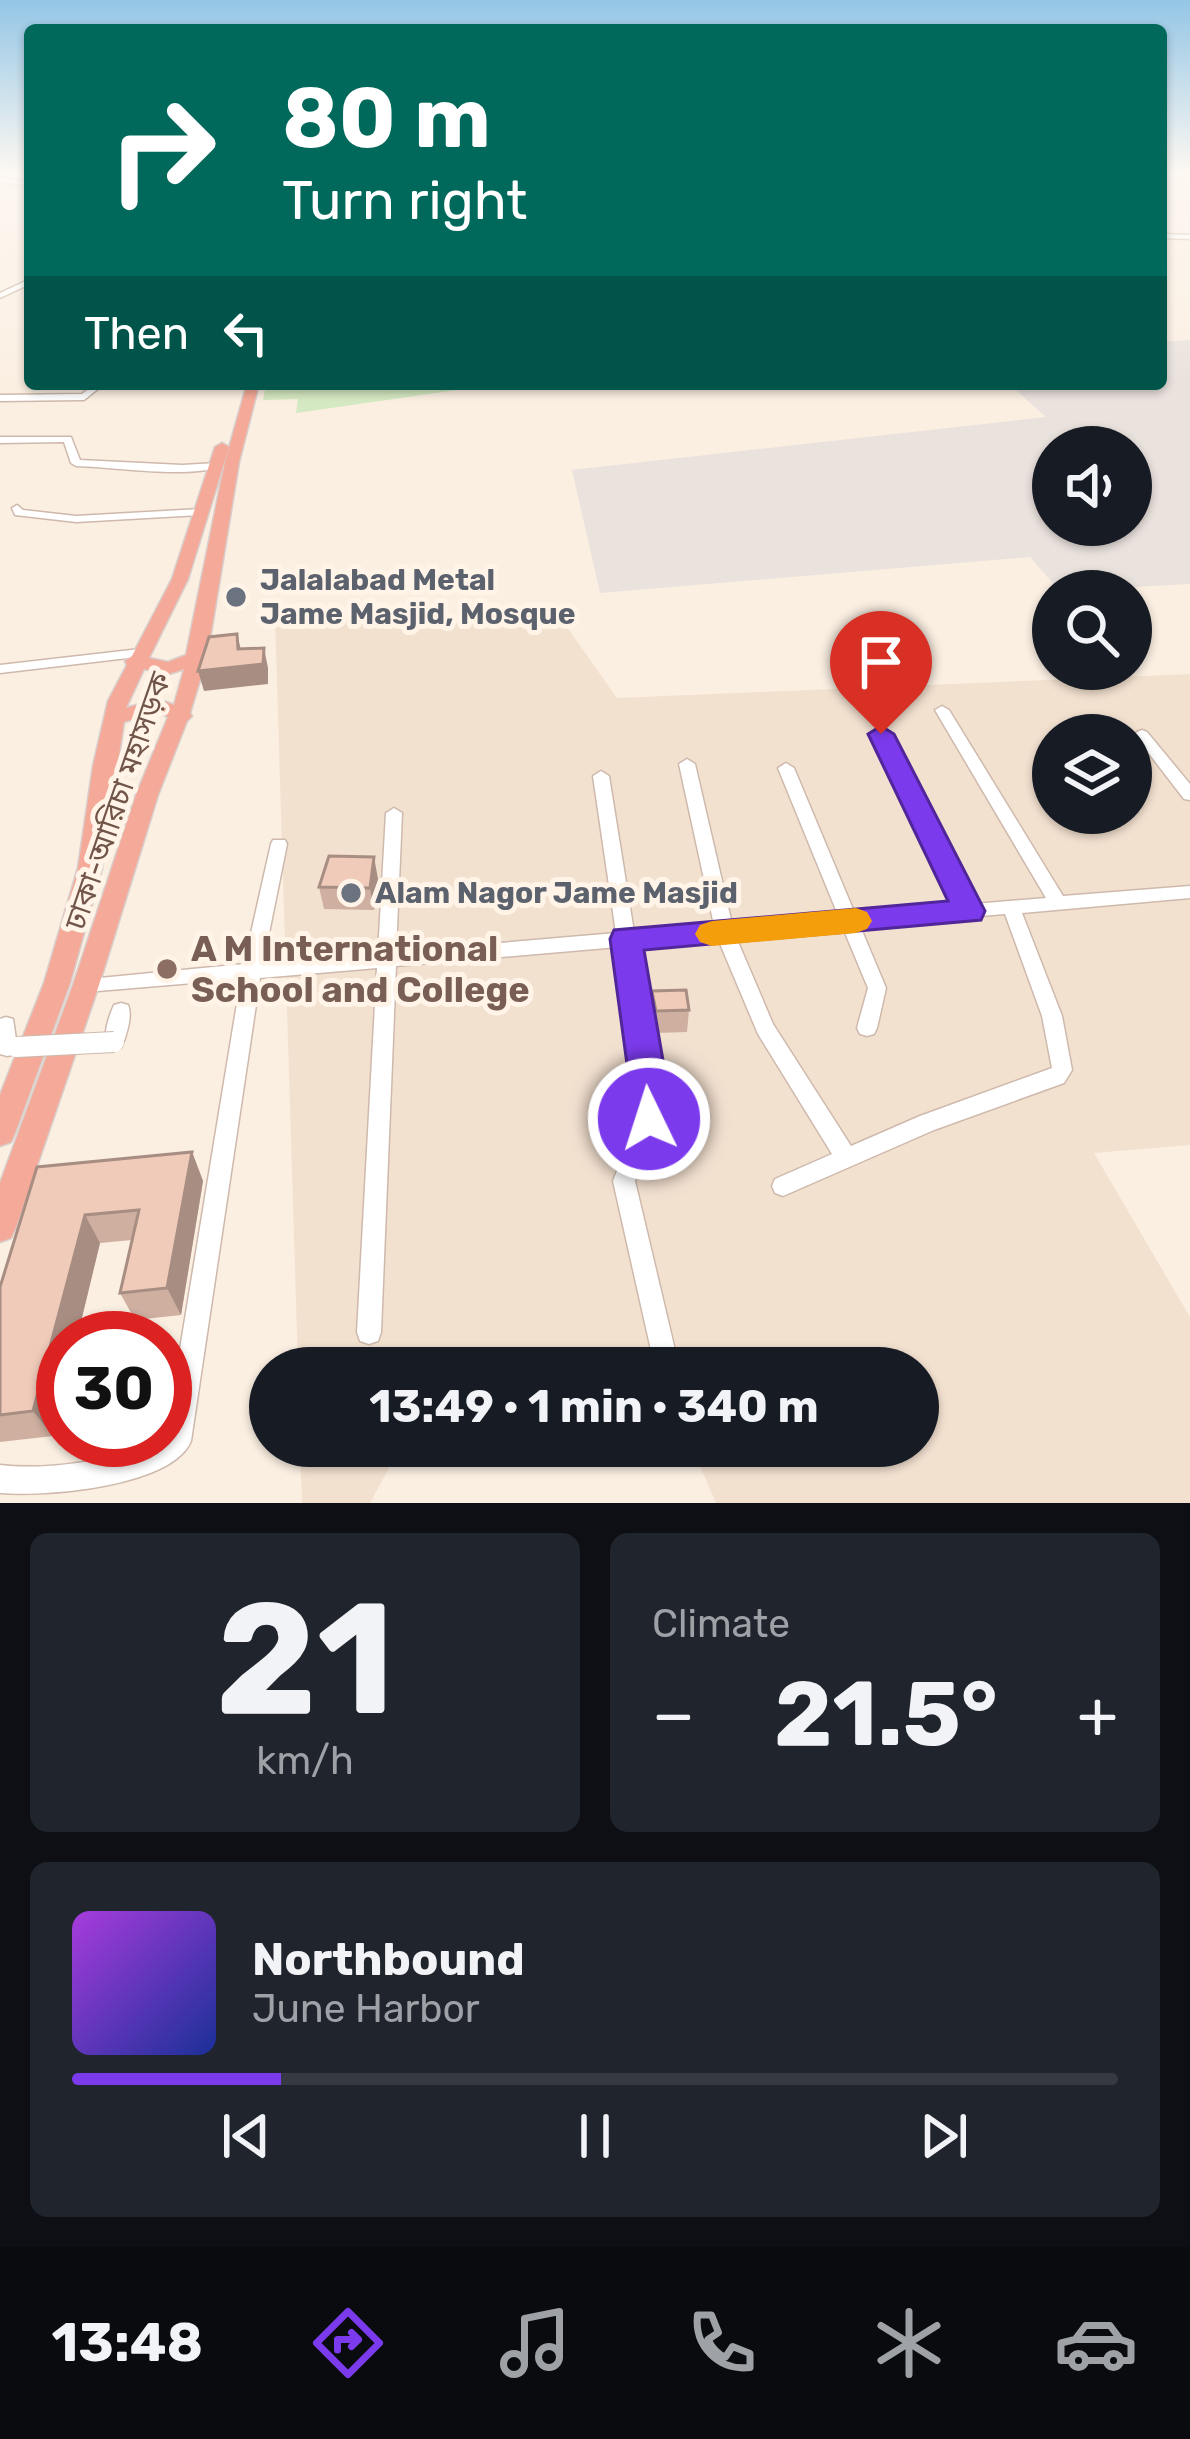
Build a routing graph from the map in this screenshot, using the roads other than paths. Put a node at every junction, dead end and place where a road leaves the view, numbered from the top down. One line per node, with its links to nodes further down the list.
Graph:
1 (93, 390): 4 (street)
2 (238, 390): 6 (highway, ঢাকা-আরিচা মহাসড়ক)
3 (252, 390): 10 (highway, ঢাকা-আরিচা মহাসড়ক)
4 (0, 398)
5 (0, 440): 6 (street)
6 (217, 466): 8 (highway, ঢাকা-আরিচা মহাসড়ক)
7 (17, 508): 8 (street)
8 (200, 512): 9 (highway, ঢাকা-আরিচা মহাসড়ক)
9 (137, 657): 10 (highway); 11 (street); 14 (highway, ঢাকা-আরিচা মহাসড়ক)
10 (198, 657): 13 (highway, ঢাকা-আরিচা মহাসড়ক)
11 (0, 669)
12 (942, 710): 24 (street)
13 (182, 716): 14 (highway); 32 (highway, ঢাকা-আরিচা মহাসড়ক)
14 (115, 718): 36 (highway, ঢাকা-আরিচা মহাসড়ক)
15 (881, 734): 26 (street)
16 (1152, 748): 20 (street)
17 (688, 764): 28 (street)
18 (786, 768): 27 (street)
19 (601, 776): 29 (street)
20 (1190, 795)
21 (394, 813): 30 (street)
22 (279, 844): 31 (street)
23 (1190, 892): 24 (street)
24 (1058, 903): 25 (street)
25 (1011, 907): 26 (street); 37 (street)
26 (969, 911): 27 (street)
27 (851, 921): 28 (street); 35 (street)
28 (724, 933): 29 (street); 37 (street)
29 (626, 939): 30 (street); 41 (street)
30 (385, 960): 31 (street); 40 (street)
31 (252, 971): 32 (street); 42 (street)
32 (86, 985): 39 (highway, ঢাকা-আরিচা মহাসড়ক)
33 (121, 1011): 34 (street, bridge)
34 (6, 1024)
35 (866, 1028)
36 (0, 1133)
37 (847, 1158): 38 (street)
38 (784, 1186)
39 (0, 1227)
40 (369, 1332)
41 (662, 1347)
42 (0, 1479)

